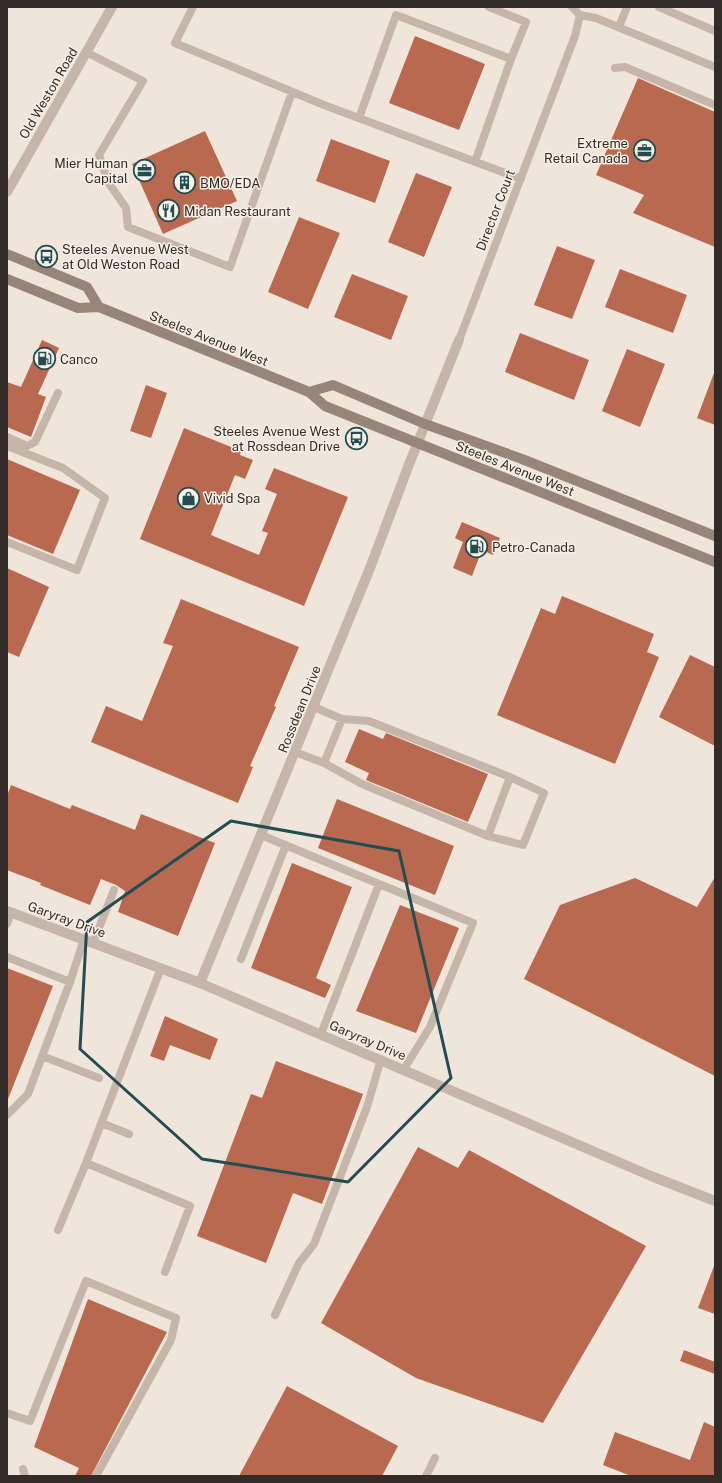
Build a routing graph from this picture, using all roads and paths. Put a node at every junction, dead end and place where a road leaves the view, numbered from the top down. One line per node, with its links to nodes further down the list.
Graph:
1 (112, 7): 12 (street, Old Weston Road)
2 (193, 7): 16 (lane)
3 (400, 7): 9 (lane)
4 (488, 7): 13 (lane)
5 (572, 7): 8 (lane)
6 (628, 7): 10 (lane)
7 (659, 7): 11 (lane)
8 (580, 15): 10 (lane); 20 (lane, Director Court)
9 (396, 16): 13 (lane); 18 (lane)
10 (619, 27): 14 (lane)
11 (715, 30)
12 (86, 52): 16 (lane); 21 (street, Old Weston Road)
13 (511, 59): 19 (lane)
14 (715, 67)
15 (615, 68): 17 (lane)
16 (292, 92): 18 (lane)
17 (715, 105)
18 (358, 118): 19 (lane)
19 (475, 162): 20 (lane)
20 (520, 179): 25 (lane, Director Court)
21 (7, 192)
22 (7, 254): 24 (main road)
23 (7, 279): 24 (main road, Steeles Avenue West)
24 (99, 307): 27 (main road, Steeles Avenue West)
25 (459, 340): 28 (street, Director Court)
26 (58, 392): 29 (lane)
27 (308, 392): 28 (main road, Steeles Avenue West); 30 (main road, Steeles Avenue West)
28 (425, 424): 30 (street, Rossdean Drive); 32 (main road, Steeles Avenue West)
29 (7, 437)
30 (418, 443): 34 (main road, Steeles Avenue West); 35 (street, Rossdean Drive)
31 (7, 446): 33 (lane)
32 (715, 536)
33 (7, 542)
34 (715, 562)
35 (314, 706): 36 (lane); 37 (street, Rossdean Drive)
36 (342, 719): 38 (lane); 39 (lane)
37 (295, 752): 38 (lane); 40 (street, Rossdean Drive)
38 (324, 763): 41 (lane)
39 (510, 777): 41 (lane); 41 (lane)
40 (261, 835): 42 (lane); 52 (street, Rossdean Drive)
41 (488, 836)
42 (286, 845): 43 (lane); 49 (lane)
43 (379, 884): 53 (lane); 56 (lane)
44 (114, 890): 47 (lane)
45 (9, 911): 46 (lane); 47 (street, Garyray Drive)
46 (7, 924)
47 (88, 941): 50 (street, Garyray Drive); 51 (lane)
48 (7, 957): 51 (lane)
49 (241, 959)
50 (161, 968): 52 (street, Garyray Drive); 59 (lane)
51 (70, 982): 54 (lane)
52 (200, 983): 53 (street, Garyray Drive)
53 (321, 1034): 55 (street, Garyray Drive)
54 (42, 1056): 57 (lane); 58 (lane)
55 (381, 1059): 56 (street, Garyray Drive); 65 (lane)
56 (404, 1069): 62 (street, Garyray Drive)
57 (100, 1078)
58 (7, 1115)
59 (101, 1122): 60 (lane); 61 (lane)
60 (129, 1134)
61 (86, 1164): 63 (lane); 64 (lane)
62 (715, 1201)
63 (58, 1230)
64 (165, 1272)
65 (275, 1315)
66 (7, 1413): 68 (lane)
67 (435, 1458): 69 (lane)
68 (96, 1476)
69 (426, 1476)

